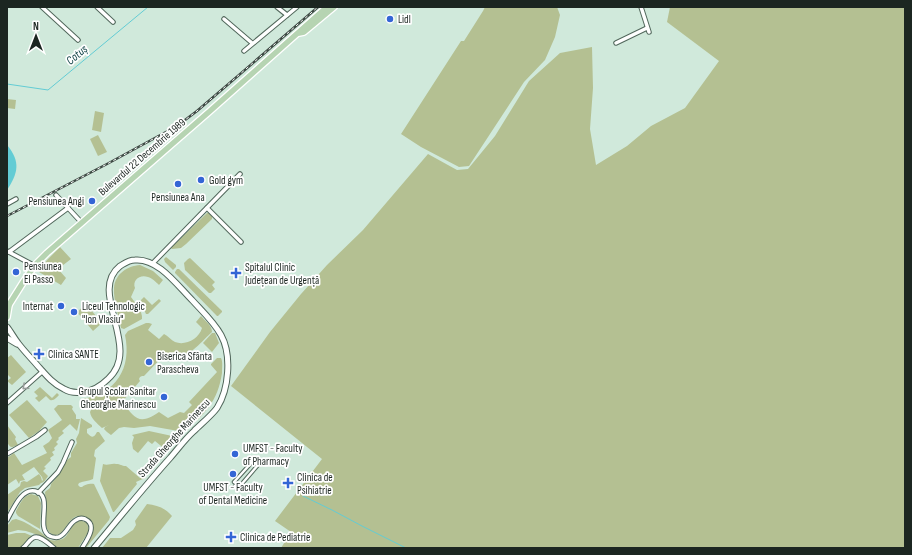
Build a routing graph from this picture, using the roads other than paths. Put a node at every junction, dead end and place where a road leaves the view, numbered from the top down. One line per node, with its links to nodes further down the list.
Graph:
1 (42, 7): 12 (street)
2 (97, 7): 10 (street)
3 (277, 7): 8 (street)
4 (297, 7): 8 (street)
5 (327, 7): 11 (main road, Bulevardul 22 Decembrie 1989)
6 (334, 7): 11 (main road, Bulevardul 22 Decembrie 1989)
7 (641, 7): 14 (street)
8 (287, 15): 13 (street)
9 (224, 19): 13 (street)
10 (113, 22)
11 (298, 33): 22 (main road, Bulevardul 22 Decembrie 1989)
12 (78, 40)
13 (252, 43): 15 (street)
14 (616, 43)
15 (244, 51)
16 (240, 174): 21 (street)
17 (56, 195): 20 (street)
18 (16, 199): 19 (street)
19 (7, 204)
20 (68, 208): 22 (street); 24 (street)
21 (206, 208): 23 (street); 25 (street)
22 (82, 223): 26 (main road, Bulevardul 22 Decembrie 1989)
23 (241, 242)
24 (8, 251): 26 (street)
25 (153, 264): 32 (main road, Strada Gheorghe Marinescu); 43 (main road, Strada Gheorghe Marinescu)
26 (35, 266): 27 (main road, Bulevardul 22 Decembrie 1989)
27 (8, 306): 28 (main road, Bulevardul 22 Decembrie 1989)
28 (7, 317)
29 (7, 327): 31 (main road, Strada Gheorghe Marinescu)
30 (7, 338): 31 (main road, Strada Gheorghe Marinescu)
31 (18, 344): 32 (main road, Strada Gheorghe Marinescu)
32 (43, 371): 33 (street, one-way to 33)
33 (7, 403)
34 (45, 430): 36 (street)
35 (72, 442): 38 (street)
36 (9, 452)
37 (236, 485): 37 (street)
38 (39, 492): 39 (street); 42 (street)
39 (7, 520)
40 (24, 548): 41 (street)
41 (54, 548)
42 (82, 548)
43 (94, 548)

